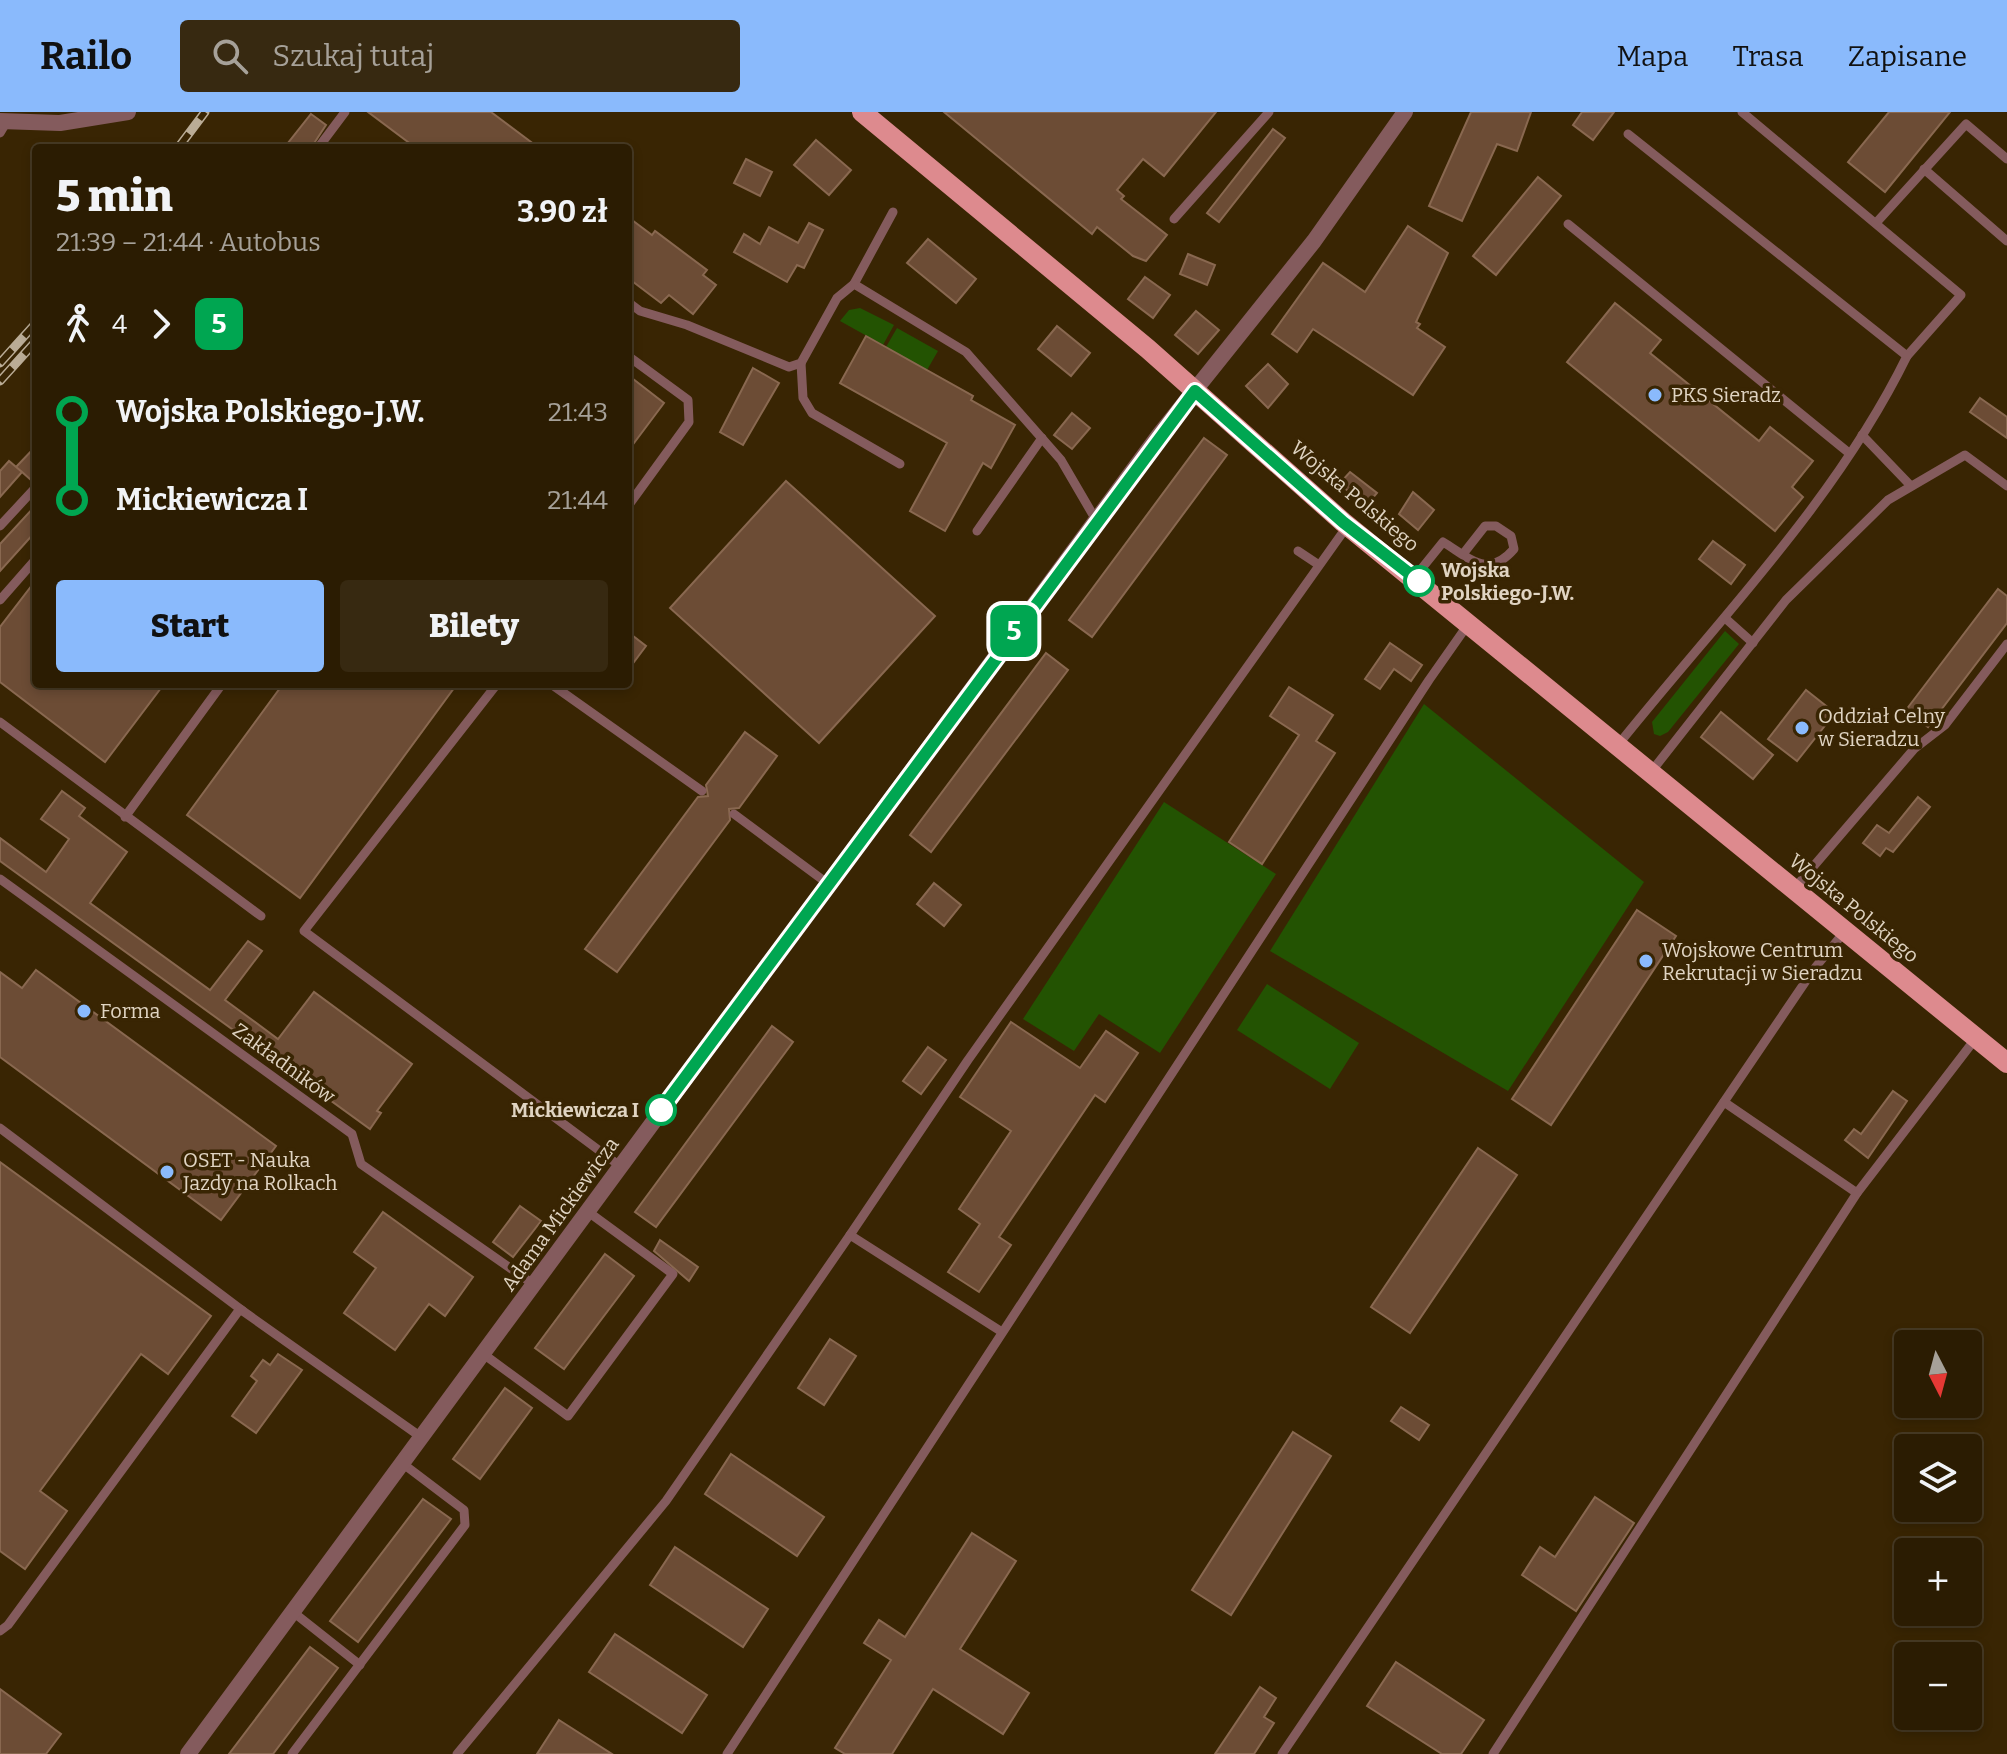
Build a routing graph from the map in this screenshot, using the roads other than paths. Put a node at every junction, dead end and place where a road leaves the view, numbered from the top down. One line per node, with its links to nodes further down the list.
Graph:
1 (128, 112): 7 (street)
2 (345, 112): 9 (lane)
3 (862, 112): 22 (main road, Wojska Polskiego)
4 (1269, 112): 13 (lane)
5 (1405, 112): 22 (street, Adama Mickiewicza)
6 (1742, 112): 14 (lane)
7 (2, 126)
8 (1628, 134): 19 (lane)
9 (321, 144)
10 (2007, 159): 11 (lane)
11 (1924, 169): 14 (lane); 16 (lane)
12 (893, 212): 17 (lane)
13 (1174, 219)
14 (1876, 223): 19 (lane)
15 (1568, 224): 25 (lane)
16 (2007, 241)
17 (854, 284): 21 (lane); 24 (lane)
18 (632, 305): 21 (lane)
19 (1907, 356): 23 (lane)
20 (632, 359): 30 (lane)
21 (801, 363): 26 (lane)
22 (1195, 391): 31 (street, Adama Mickiewicza); 32 (main road, Wojska Polskiego)
23 (1862, 435): 25 (lane); 27 (lane)
24 (1042, 438): 31 (lane); 34 (lane)
25 (1849, 453): 41 (lane)
26 (900, 464)
27 (1911, 486): 28 (lane); 43 (lane)
28 (2007, 486)
29 (32, 491): 33 (lane)
30 (632, 500)
31 (1096, 520): 55 (street, Adama Mickiewicza)
32 (1348, 525): 38 (lane); 39 (main road, Wojska Polskiego)
33 (0, 526)
34 (977, 531)
35 (1298, 551): 38 (lane)
36 (1463, 554): 36 (lane); 39 (lane)
37 (32, 564): 40 (lane)
38 (1319, 565): 66 (lane)
39 (1414, 578): 42 (main road, Wojska Polskiego)
40 (0, 600)
41 (1725, 618): 43 (lane); 49 (lane)
42 (1469, 623): 49 (main road, Wojska Polskiego); 69 (lane)
43 (1753, 643): 50 (lane)
44 (2007, 644): 56 (lane)
45 (219, 688): 53 (lane)
46 (494, 688): 63 (lane)
47 (557, 688): 51 (lane)
48 (0, 722): 53 (lane)
49 (1618, 745): 50 (main road, Wojska Polskiego)
50 (1651, 772): 56 (main road, Wojska Polskiego)
51 (702, 791)
52 (734, 814): 55 (lane)
53 (125, 817): 57 (lane)
54 (0, 879): 67 (lane, Zakładników)
55 (827, 883): 63 (street, Adama Mickiewicza)
56 (1794, 889): 58 (main road, Wojska Polskiego)
57 (261, 916)
58 (1845, 931): 59 (main road, Wojska Polskiego); 61 (lane)
59 (1976, 1037): 60 (main road, Wojska Polskiego); 64 (lane)
60 (2007, 1063)
61 (1724, 1102): 64 (lane); 80 (lane)
62 (0, 1128): 68 (lane)
63 (620, 1166): 65 (street, Adama Mickiewicza)
64 (1857, 1193): 81 (lane)
65 (587, 1211): 67 (street, Adama Mickiewicza); 70 (lane)
66 (850, 1235): 69 (lane); 78 (lane)
67 (533, 1284): 70 (street, Adama Mickiewicza)
68 (243, 1311): 71 (lane); 74 (lane)
69 (1002, 1332): 79 (lane)
70 (482, 1353): 71 (street, Adama Mickiewicza)
71 (421, 1437): 72 (street, Adama Mickiewicza)
72 (402, 1463): 73 (street, Adama Mickiewicza); 75 (lane)
73 (293, 1612): 75 (lane); 76 (street, Adama Mickiewicza)
74 (0, 1631)
75 (360, 1665): 77 (lane)
76 (188, 1754)
77 (292, 1754)
78 (457, 1754)
79 (727, 1754)
80 (1282, 1754)
81 (1493, 1754)

